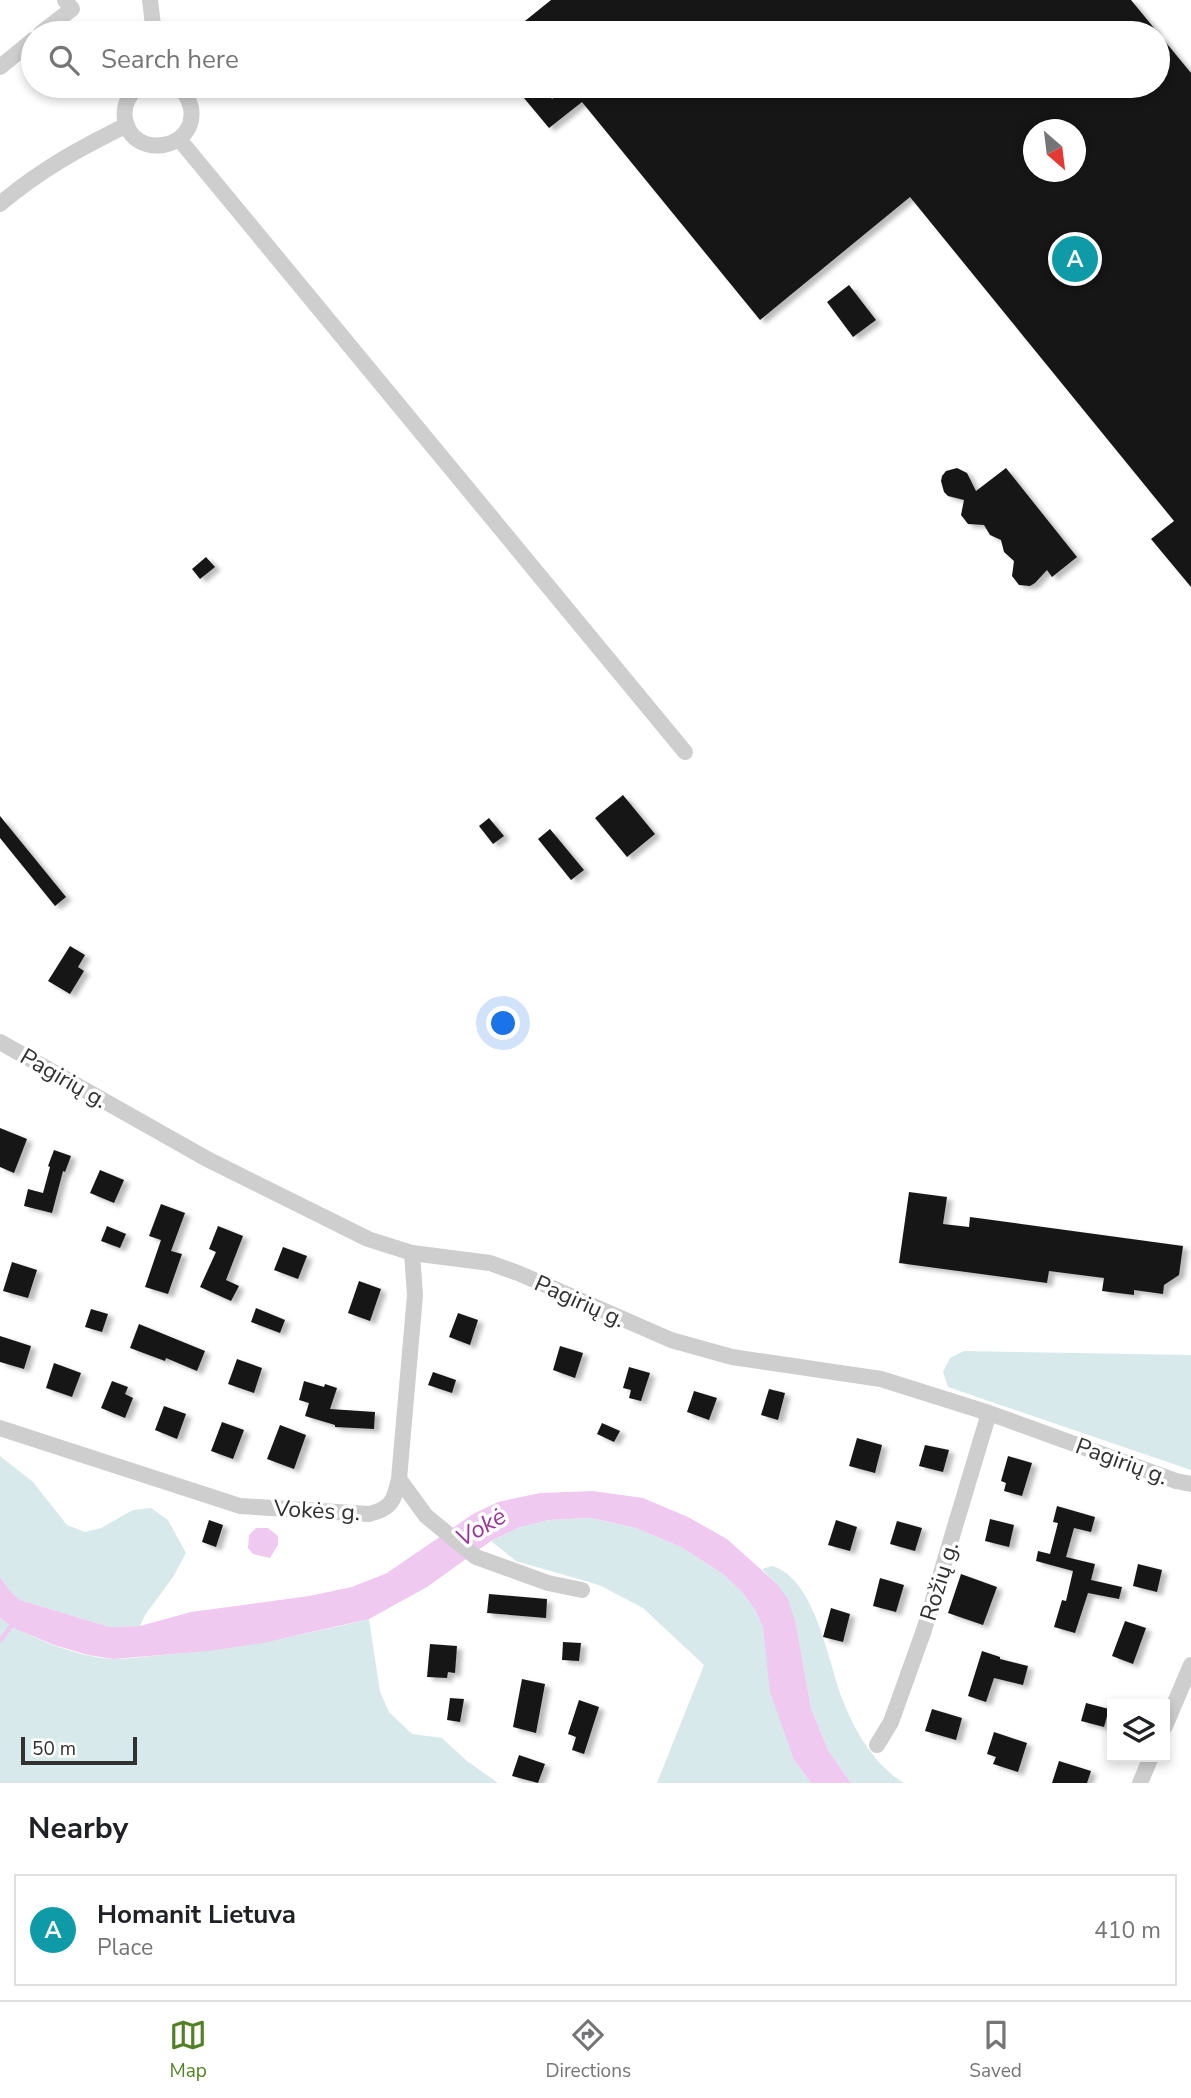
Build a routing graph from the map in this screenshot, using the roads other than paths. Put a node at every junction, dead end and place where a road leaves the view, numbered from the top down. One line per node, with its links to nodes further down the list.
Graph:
1 (65, 0): 3 (street)
2 (150, 0): 4 (street)
3 (56, 21)
4 (153, 21)
5 (21, 50): 6 (street)
6 (0, 67)
7 (128, 98): 9 (street)
8 (188, 98): 10 (street)
9 (127, 125): 10 (street); 11 (street)
10 (179, 139): 12 (street)
11 (0, 204)
12 (685, 752)
13 (0, 1042): 14 (street, Pagirių g.)
14 (412, 1254): 15 (street, Pagirių g.); 17 (street, Vokės g.)
15 (989, 1413): 18 (street, Pagirių g.); 22 (street, Rožių g.)
16 (0, 1428): 17 (street, Vokės g.)
17 (400, 1479): 19 (street)
18 (1191, 1484)
19 (582, 1590)
20 (1191, 1665): 21 (street)
21 (1170, 1714)
22 (877, 1745)
23 (1149, 1762): 24 (street)
24 (1140, 1783)

